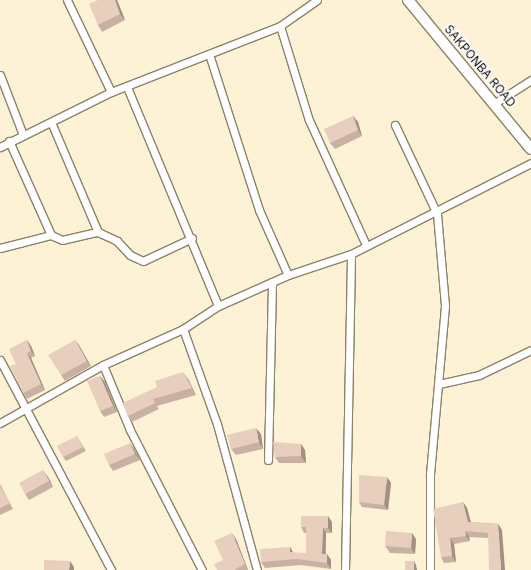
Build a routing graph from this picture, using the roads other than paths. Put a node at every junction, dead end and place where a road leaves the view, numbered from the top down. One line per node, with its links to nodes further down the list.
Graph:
1 (67, 0): 9 (street)
2 (317, 0): 4 (street)
3 (408, 0): 10 (main road, SAKPONBA ROAD)
4 (280, 26): 5 (street); 22 (street)
5 (209, 54): 8 (street); 25 (street)
6 (0, 75): 13 (street)
7 (531, 80): 10 (street)
8 (127, 87): 9 (street); 21 (street)
9 (111, 92): 11 (street)
10 (495, 103): 16 (main road, SAKPONBA ROAD)
11 (51, 122): 13 (street); 19 (street)
12 (396, 125): 18 (street)
13 (23, 135): 14 (street)
14 (9, 142): 15 (street); 20 (street)
15 (0, 147)
16 (531, 150)
17 (531, 163): 18 (street)
18 (437, 214): 22 (street); 32 (street)
19 (98, 232): 20 (street); 21 (street)
20 (52, 235): 23 (street)
21 (192, 238): 27 (street)
22 (366, 245): 24 (street)
23 (0, 248)
24 (351, 254): 25 (street); 39 (street)
25 (288, 275): 26 (street)
26 (272, 282): 27 (street); 35 (street)
27 (218, 306): 28 (street)
28 (183, 329): 31 (street); 38 (street)
29 (531, 350): 32 (street)
30 (0, 360): 33 (street)
31 (103, 365): 33 (street); 37 (street)
32 (439, 384): 40 (street)
33 (26, 410): 34 (street); 36 (street)
34 (0, 423)
35 (268, 460)
36 (111, 570)
37 (202, 570)
38 (257, 570)
39 (345, 570)
40 (430, 570)

